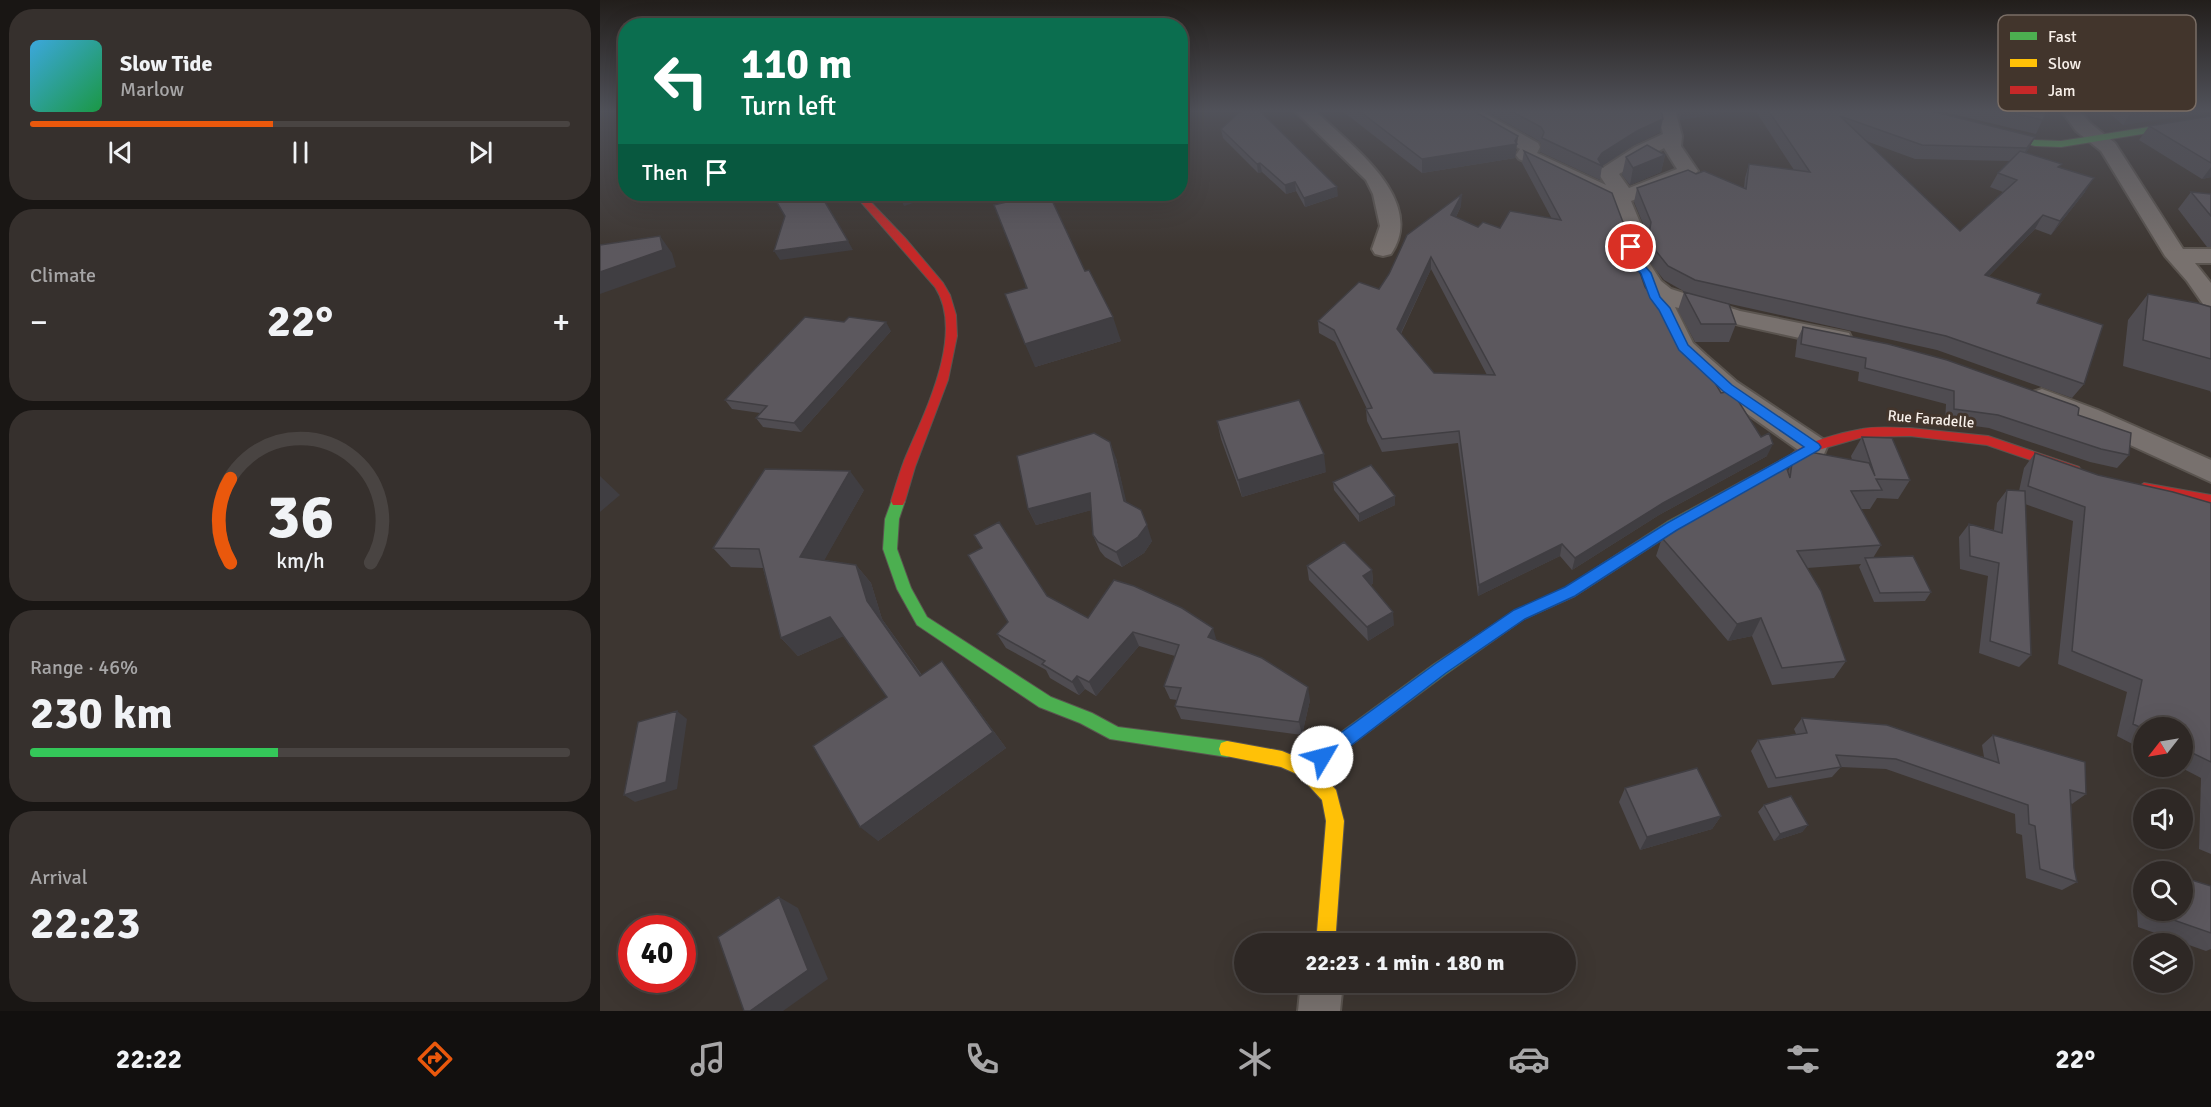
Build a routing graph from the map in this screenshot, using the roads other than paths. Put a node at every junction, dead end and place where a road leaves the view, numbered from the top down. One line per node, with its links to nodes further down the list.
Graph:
1 (1353, 157): 8 (street)
2 (1529, 157): 6 (street)
3 (1634, 157): 6 (street)
4 (1679, 157): 6 (street)
5 (2114, 157): 9 (street)
6 (1623, 198): 11 (street)
7 (865, 201): 20 (street)
8 (1383, 249)
9 (2176, 256): 10 (street); 12 (street)
10 (2211, 256)
11 (1652, 286): 13 (street); 15 (street)
12 (2211, 299)
13 (1860, 342)
14 (2015, 388): 16 (street)
15 (1814, 447): 17 (street, Rue Faradelle); 20 (street, Rue Faradelle)
16 (2211, 472)
17 (2086, 475)
18 (2131, 485): 19 (street)
19 (2211, 500)
20 (1305, 770): 21 (street)
21 (1326, 933)
22 (1321, 993): 23 (street)
23 (1319, 1011)

